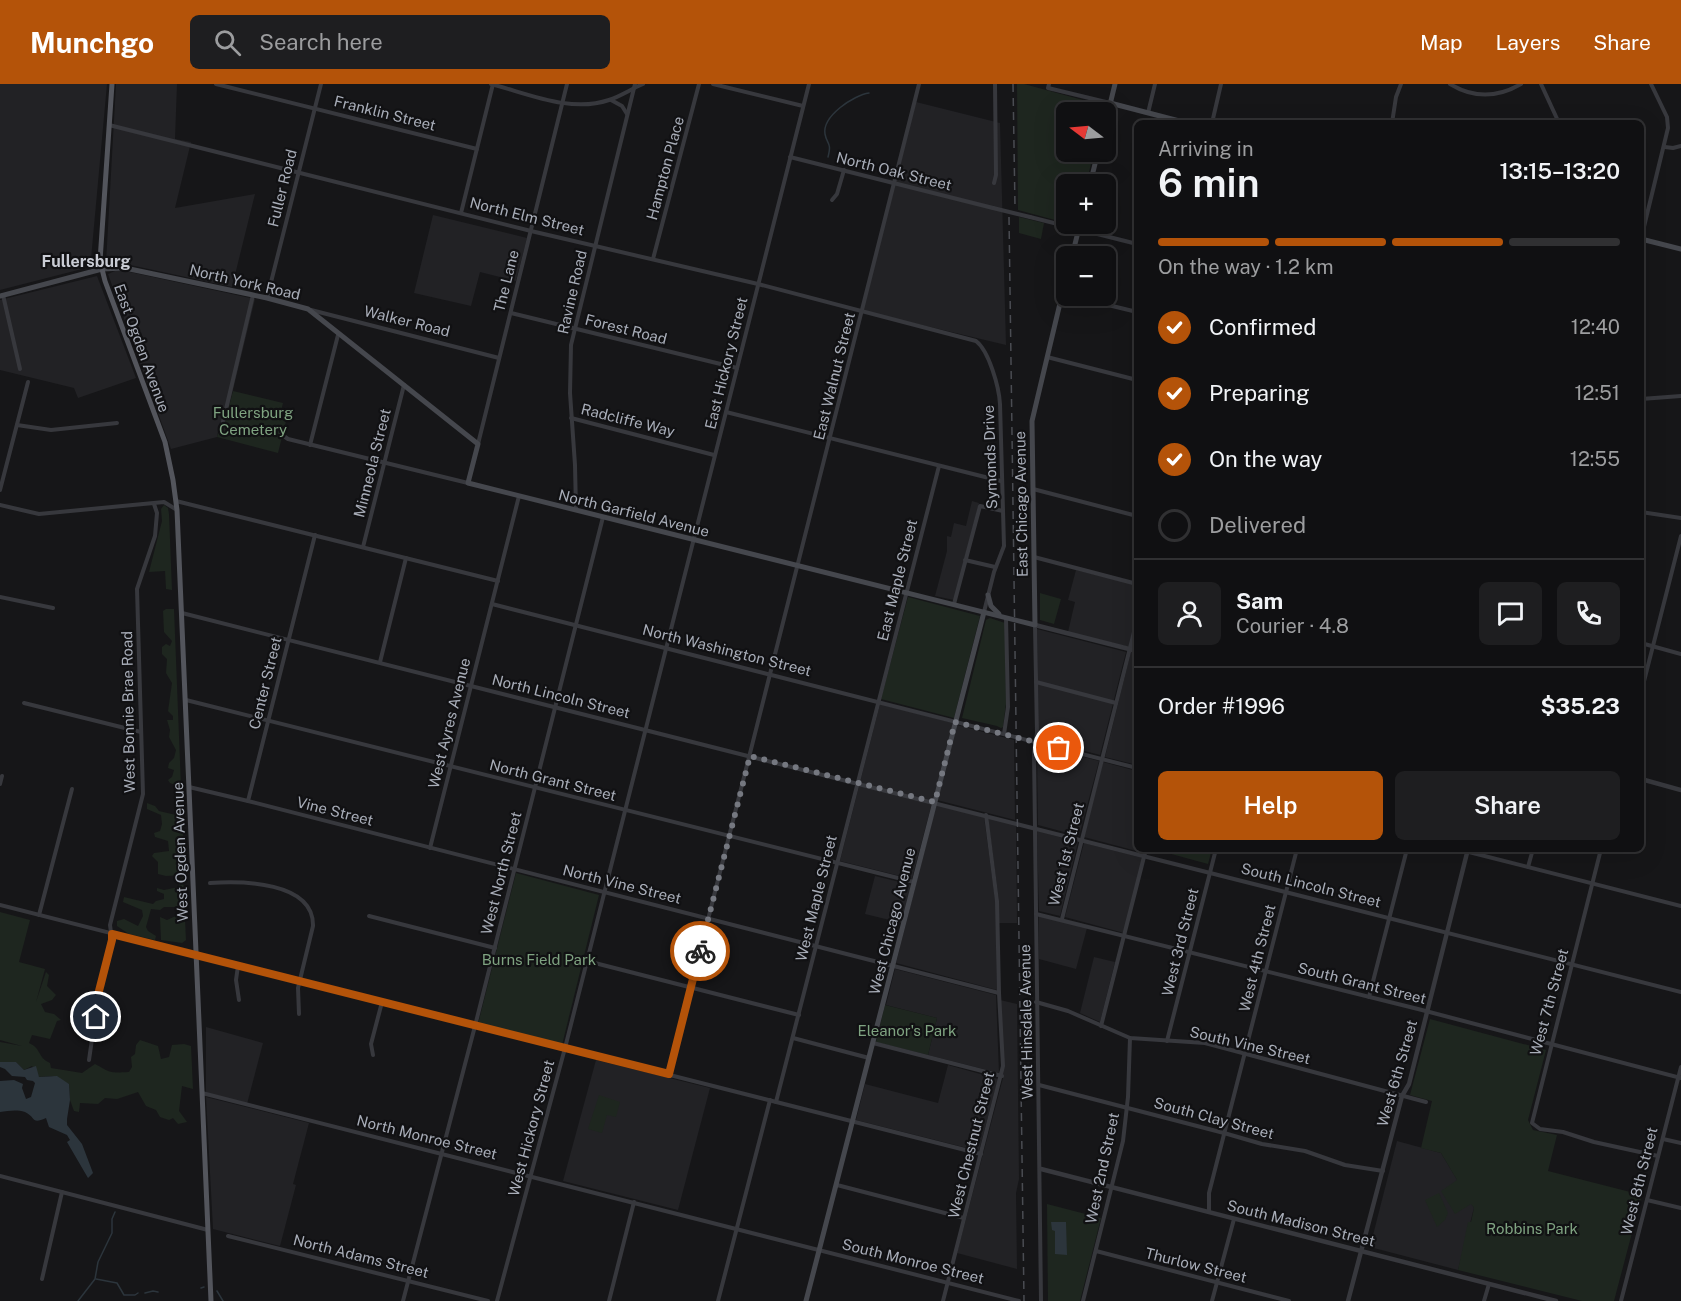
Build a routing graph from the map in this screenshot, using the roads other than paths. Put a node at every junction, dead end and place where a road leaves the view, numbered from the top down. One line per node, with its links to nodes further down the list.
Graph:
1 (112, 84): 35 (main road, East Ogden Avenue)
2 (216, 84): 28 (street, Franklin Street)
3 (321, 84): 28 (street, Fuller Road)
4 (493, 84): 25 (street); 38 (street)
5 (567, 84): 25 (street, The Lane)
6 (643, 84): 20 (street)
7 (699, 84): 54 (street, Hampton Place)
8 (713, 84): 27 (street)
9 (809, 84): 27 (street, East Hickory Street)
10 (920, 84): 42 (street, East Walnut Street)
11 (996, 84): 43 (street)
12 (1115, 84): 24 (main road)
13 (1155, 84): 29 (street)
14 (1221, 84): 32 (street)
15 (1401, 84): 33 (street)
16 (1450, 84): 17 (street)
17 (1521, 84)
18 (1541, 84): 34 (street)
19 (1651, 84): 37 (street)
20 (635, 86): 22 (street); 30 (street, Ravine Road)
21 (1048, 86): 23 (street)
22 (610, 100): 25 (street); 30 (street)
23 (1106, 102)
24 (1110, 102)
25 (563, 103): 48 (street, The Lane)
26 (1116, 105): 29 (main road)
27 (803, 106): 39 (street, East Hickory Street)
28 (315, 108): 38 (street, Franklin Street); 41 (street, Fuller Road)
29 (1148, 113): 31 (main road)
30 (627, 114): 52 (street, Ravine Road)
31 (1175, 120)
32 (1213, 120)
33 (1392, 120)
34 (1558, 120)
35 (109, 125): 41 (street, North Elm Street); 55 (main road, East Ogden Avenue)
36 (1681, 146): 37 (street)
37 (1665, 147): 47 (street)
38 (477, 148): 45 (street)
39 (790, 157): 40 (street, North Oak Street); 56 (street, East Hickory Street)
40 (844, 170): 42 (street, North Oak Street); 44 (street)
41 (298, 172): 45 (street, North Elm Street); 59 (street, Fuller Road)
42 (895, 183): 46 (street, North Oak Street, bridge); 63 (street, East Walnut Street)
43 (994, 183)
44 (832, 200)
45 (461, 213): 48 (street, North Elm Street)
46 (1056, 222)
47 (1644, 228)
48 (531, 231): 52 (street, North Elm Street); 65 (street, The Lane)
49 (1103, 234): 51 (street)
50 (1644, 240): 53 (main road)
51 (1134, 243)
52 (595, 245): 54 (street, North Elm Street); 66 (street, Ravine Road)
53 (1681, 249)
54 (653, 259): 56 (street, North Elm Street)
55 (102, 269): 57 (main road, North York Road); 58 (main road, North York Road); 94 (main road, East Ogden Avenue)
56 (758, 284): 63 (street, North Elm Street); 71 (street, East Hickory Street)
57 (253, 295): 59 (main road, North York Road); 82 (street)
58 (1, 296): 72 (street)
59 (267, 298): 62 (main road, North York Road)
60 (1063, 306): 69 (main road, East Chicago Avenue)
61 (1114, 306): 64 (street)
62 (308, 309): 68 (main road, North York Road); 70 (street, Walker Road)
63 (863, 311): 67 (street, North Elm Street); 84 (street, East Walnut Street)
64 (1134, 311)
65 (510, 313): 66 (street, Forest Road); 70 (street, The Lane)
66 (575, 329): 71 (street, Forest Road); 79 (street, Ravine Road)
67 (940, 331): 90 (street, Symonds Drive)
68 (338, 335): 75 (main road, North York Road); 86 (street)
69 (1047, 357): 73 (street); 92 (main road, East Chicago Avenue)
70 (499, 358): 85 (street, The Lane)
71 (737, 368): 78 (street, East Hickory Street)
72 (20, 369)
73 (1134, 379)
74 (28, 382): 81 (street)
75 (404, 385): 85 (main road, North York Road); 88 (street, Minneola Street)
76 (1681, 396): 77 (street)
77 (1644, 399)
78 (726, 412): 84 (street); 87 (street, East Hickory Street)
79 (571, 418): 87 (street, Radcliffe Way); 101 (street, Ravine Road)
80 (117, 423): 81 (street)
81 (17, 425): 93 (street)
82 (222, 426)
83 (281, 434): 86 (street, North Garfield Avenue)
84 (830, 439): 89 (street); 114 (street, East Walnut Street)
85 (478, 444): 91 (main road, The Lane)
86 (310, 445): 88 (street, North Garfield Avenue)
87 (714, 455): 109 (street, East Hickory Street)
88 (385, 463): 91 (street, North Garfield Avenue); 110 (street, Minneola Street)
89 (939, 466): 90 (street); 118 (street, East Maple Street)
90 (1001, 481): 102 (street, Symonds Drive)
91 (468, 483): 95 (main road, North Garfield Avenue)
92 (1032, 489): 104 (street); 111 (main road, East Chicago Avenue)
93 (0, 490)
94 (175, 491): 96 (main road, East Ogden Avenue); 97 (street)
95 (519, 496): 101 (main road, North Garfield Avenue); 116 (street, West Ayres Avenue)
96 (176, 501): 100 (main road, East Ogden Avenue); 107 (street)
97 (164, 502): 98 (street); 100 (street)
98 (154, 504): 99 (street); 150 (street, West Bonnie Brae Road)
99 (0, 505)
100 (177, 510): 125 (main road, West Ogden Avenue)
101 (576, 510): 105 (main road, North Garfield Avenue)
102 (1004, 511): 113 (street); 115 (street, Symonds Drive)
103 (1644, 512): 106 (street)
104 (1134, 515)
105 (603, 517): 109 (main road, North Garfield Avenue); 127 (street, West North Street)
106 (1681, 518)
107 (315, 535): 110 (street); 130 (street, Center Street)
108 (1681, 536): 132 (street)
109 (694, 540): 114 (main road, North Garfield Avenue); 133 (street, East Hickory Street)
110 (363, 547): 112 (street)
111 (1033, 557): 117 (street); 128 (main road, East Chicago Avenue)
112 (406, 558): 116 (street); 137 (street)
113 (966, 560): 115 (street); 122 (street)
114 (798, 566): 118 (main road, North Garfield Avenue); 138 (street, East Walnut Street)
115 (995, 567): 119 (street, Symonds Drive)
116 (498, 581): 121 (street, West Ayres Avenue)
117 (1134, 583)
118 (906, 593): 122 (main road, North Garfield Avenue); 143 (street, East Maple Street)
119 (988, 595): 124 (street, Symonds Drive); 126 (main road)
120 (0, 597): 123 (street)
121 (492, 604): 127 (street, North Washington Street); 141 (street, West Ayres Avenue)
122 (954, 604): 124 (main road, North Garfield Avenue)
123 (53, 608)
124 (984, 612): 126 (main road, North Garfield Avenue); 148 (main road)
125 (182, 613): 130 (street, North Lincoln Street); 142 (main road, West Ogden Avenue)
126 (1006, 618): 128 (main road, North Garfield Avenue); 151 (street)
127 (576, 625): 133 (street, North Washington Street); 146 (street, West North Street)
128 (1035, 626): 134 (street); 140 (street, West Hinsdale Avenue)
129 (1134, 633): 134 (street, West 1st Street)
130 (289, 640): 137 (street, North Lincoln Street); 147 (street, Center Street)
131 (1644, 644): 132 (street)
132 (1653, 646): 136 (street); 139 (street)
133 (666, 648): 138 (street, North Washington Street); 149 (street, West Hickory Street)
134 (1130, 650): 135 (street); 145 (street, West 1st Street)
135 (1134, 651)
136 (1681, 654)
137 (380, 662): 141 (street, North Lincoln Street)
138 (771, 674): 143 (street, North Washington Street); 153 (street, East Walnut Street)
139 (1644, 681)
140 (1036, 682): 145 (street); 152 (street, West Hinsdale Avenue)
141 (471, 686): 146 (street, North Lincoln Street); 155 (street, West Ayres Avenue)
142 (186, 700): 147 (street, North Grant Street); 161 (main road, West Ogden Avenue)
143 (878, 701): 148 (street, North Washington Street); 159 (street, West Maple Street)
144 (24, 703): 150 (street)
145 (1116, 703): 154 (street, West 1st Street)
146 (555, 707): 149 (street, North Lincoln Street); 162 (street, West North Street)
147 (268, 721): 155 (street, North Grant Street); 165 (street, Center Street)
148 (955, 722): 151 (street, North Washington Street); 166 (main road, West Chicago Avenue)
149 (645, 729): 153 (street, North Lincoln Street); 167 (street, West Hickory Street)
150 (141, 732): 201 (street, West Bonnie Brae Road)
151 (1004, 734): 152 (street, North Washington Street)
152 (1035, 742): 154 (street, North Washington Street); 169 (street, West Hinsdale Avenue)
153 (750, 756): 159 (street, North Lincoln Street); 171 (street, East Walnut Street)
154 (1102, 759): 156 (street, North Washington Street); 172 (street, West 1st Street)
155 (450, 766): 162 (street, North Grant Street); 173 (street, West Ayres Avenue)
156 (1134, 767)
157 (2, 776): 160 (street)
158 (1644, 780): 164 (street)
159 (858, 783): 166 (street, North Lincoln Street); 183 (street, West Maple Street)
160 (0, 784)
161 (189, 787): 165 (street); 206 (main road, West Ogden Avenue)
162 (535, 788): 167 (street, North Grant Street); 185 (street, West North Street)
163 (72, 789): 195 (street)
164 (1681, 790)
165 (248, 801): 170 (street, Vine Street)
166 (935, 802): 168 (street, South Lincoln Street); 187 (main road, West Chicago Avenue)
167 (625, 811): 171 (street, North Grant Street); 191 (street, West Hickory Street)
168 (986, 815): 169 (street, South Lincoln Street); 215 (street, West Chestnut Street)
169 (1035, 828): 172 (street, South Lincoln Street); 194 (street, West Hinsdale Avenue)
170 (381, 835): 173 (street, North Vine Street)
171 (729, 836): 183 (street, North Grant Street); 198 (street, East Walnut Street)
172 (1082, 839): 182 (street, South Lincoln Street); 199 (street, West 1st Street)
173 (430, 848): 185 (street, North Vine Street)
174 (1145, 852): 182 (street)
175 (1215, 852): 186 (street, West 3rd Street)
176 (1297, 852): 190 (street, West 4th Street)
177 (1406, 852): 197 (street)
178 (1467, 852): 200 (street, West 6th Street)
179 (1475, 852): 184 (street)
180 (1532, 852): 184 (street)
181 (1600, 852): 189 (street, West 7th Street)
182 (1144, 855): 186 (street, South Lincoln Street); 202 (street)
183 (837, 863): 187 (street, North Grant Street); 203 (street, West Maple Street)
184 (1528, 867): 189 (street)
185 (514, 869): 191 (street, North Vine Street); 204 (street, West North Street)
186 (1210, 872): 190 (street, South Lincoln Street); 205 (street, West 3rd Street)
187 (914, 882): 210 (main road, West Chicago Avenue)
188 (210, 884): 212 (street)
189 (1592, 884): 193 (street); 208 (street, West 7th Street)
190 (1287, 891): 197 (street, South Lincoln Street); 211 (street, West 4th Street)
191 (604, 892): 198 (street, North Vine Street); 207 (street, West Hickory Street)
192 (0, 905): 195 (street)
193 (1681, 906)
194 (1036, 914): 199 (street, South Grant Street); 219 (street, West Hinsdale Avenue)
195 (39, 915): 201 (street)
196 (369, 916): 204 (street)
197 (1389, 917): 200 (street, South Lincoln Street); 216 (street)
198 (708, 919): 203 (street, North Vine Street); 213 (street, East Walnut Street)
199 (1062, 919): 202 (street, South Grant Street)
200 (1447, 932): 208 (street, South Lincoln Street); 220 (street, West 6th Street)
201 (112, 934): 206 (street); 234 (street, West Bonnie Brae Road)
202 (1124, 936): 205 (street, South Grant Street); 224 (street)
203 (816, 946): 210 (street, North Vine Street); 222 (street, West Maple Street)
204 (495, 948): 223 (street, West North Street)
205 (1189, 952): 211 (street, South Grant Street); 227 (street, West 3rd Street)
206 (196, 954): 209 (street); 240 (main road, West Ogden Avenue)
207 (587, 961): 213 (street); 230 (street, West Hickory Street)
208 (1572, 963): 214 (street, South Lincoln Street); 229 (street, West 7th Street)
209 (238, 966): 212 (street); 217 (street)
210 (893, 966): 215 (street); 228 (main road, West Chicago Avenue)
211 (1266, 971): 216 (street, South Grant Street); 231 (street, West 4th Street)
212 (300, 981): 218 (street); 221 (street)
213 (691, 987): 222 (street); 236 (street, East Walnut Street)
214 (1681, 992)
215 (999, 993): 237 (street, West Chestnut Street)
216 (1369, 997): 220 (street, South Grant Street)
217 (239, 1000)
218 (382, 1002): 223 (street); 232 (street)
219 (1036, 1002): 224 (street, South Vine Street); 239 (street, West Hinsdale Avenue)
220 (1427, 1012): 229 (street, South Grant Street); 241 (street, West 6th Street)
221 (299, 1014)
222 (799, 1014): 225 (street, West Maple Street)
223 (475, 1026): 230 (street); 250 (street, West North Street)
224 (1101, 1026): 226 (street, South Vine Street)
225 (793, 1038): 233 (street); 243 (street, West Maple Street)
226 (1130, 1038): 227 (street, South Vine Street); 245 (street, West 2nd Street)
227 (1167, 1041): 231 (street, South Vine Street)
228 (873, 1043): 233 (main road, West Chicago Avenue); 237 (street)
229 (1550, 1044): 238 (street, South Grant Street); 252 (street, West 7th Street)
230 (565, 1048): 236 (street); 256 (street, West Hickory Street)
231 (1245, 1054): 241 (street, South Vine Street); 247 (street, West 4th Street)
232 (374, 1055)
233 (870, 1058): 246 (main road, West Chicago Avenue)
234 (89, 1060)
235 (1681, 1067): 238 (street, West 8th Street)
236 (669, 1074): 242 (street)
237 (1002, 1076): 251 (street, West Chestnut Street)
238 (1680, 1078): 248 (street, West 8th Street)
239 (1039, 1085): 245 (street, South Clay Street); 253 (street, West Hinsdale Avenue)
240 (202, 1093): 250 (street, North Monroe Street); 267 (main road, West Ogden Avenue)
241 (1402, 1096): 244 (street, South Vine Street); 254 (street, West 6th Street)
242 (770, 1100): 243 (street); 266 (street)
243 (776, 1102): 246 (street)
244 (1426, 1102)
245 (1127, 1108): 247 (street, South Clay Street); 258 (street, West 2nd Street)
246 (853, 1121): 251 (street); 257 (main road, West Chicago Avenue)
247 (1224, 1133): 254 (street, South Clay Street); 263 (street, West 4th Street)
248 (1663, 1138): 249 (street); 252 (street, West 8th Street)
249 (1681, 1143)
250 (441, 1153): 256 (street, North Monroe Street); 273 (street, West North Street)
251 (981, 1154): 264 (street, West Chestnut Street)
252 (1658, 1156): 260 (street, West 8th Street)
253 (1041, 1169): 258 (street, South Madison Street); 286 (street, West Hinsdale Avenue)
254 (1383, 1171): 271 (street, West 6th Street)
255 (0, 1176): 259 (street)
256 (530, 1176): 261 (street, North Monroe Street); 280 (street, West Hickory Street)
257 (837, 1185): 264 (street); 269 (main road, West Chicago Avenue)
258 (1112, 1187): 263 (street, South Madison Street); 270 (street, West 2nd Street)
259 (62, 1192): 267 (street); 272 (street)
260 (1647, 1200): 262 (street); 293 (street, West 8th Street)
261 (634, 1202): 266 (street, North Monroe Street); 281 (street)
262 (1681, 1208)
263 (1209, 1212): 265 (street, South Madison Street)
264 (964, 1218): 274 (street, West Chestnut Street)
265 (1234, 1219): 271 (street, South Madison Street); 275 (street)
266 (737, 1228): 269 (street, North Monroe Street); 282 (street)
267 (208, 1230): 277 (main road, West Ogden Avenue)
268 (228, 1236): 273 (street, North Adams Street)
269 (820, 1249): 274 (street, South Monroe Street); 283 (main road, West Chicago Avenue)
270 (1096, 1251): 275 (street, Thurlow Street); 287 (street, West 2nd Street)
271 (1362, 1251): 276 (street, South Madison Street); 290 (street, West 6th Street)
272 (42, 1279)
273 (408, 1280): 278 (street, West North Street); 279 (street, North Adams Street)
274 (948, 1282): 284 (street, West Chestnut Street); 285 (street, South Monroe Street)
275 (1217, 1282): 288 (street); 289 (street, Thurlow Street)
276 (1489, 1284): 291 (street); 292 (street, South Madison Street)
277 (211, 1301)
278 (403, 1301)
279 (488, 1301)
280 (497, 1301)
281 (609, 1301)
282 (718, 1301)
283 (807, 1301)
284 (943, 1301)
285 (1019, 1301)
286 (1041, 1301)
287 (1083, 1301)
288 (1212, 1301)
289 (1289, 1301)
290 (1348, 1301)
291 (1484, 1301)
292 (1556, 1301)
293 (1621, 1301)

